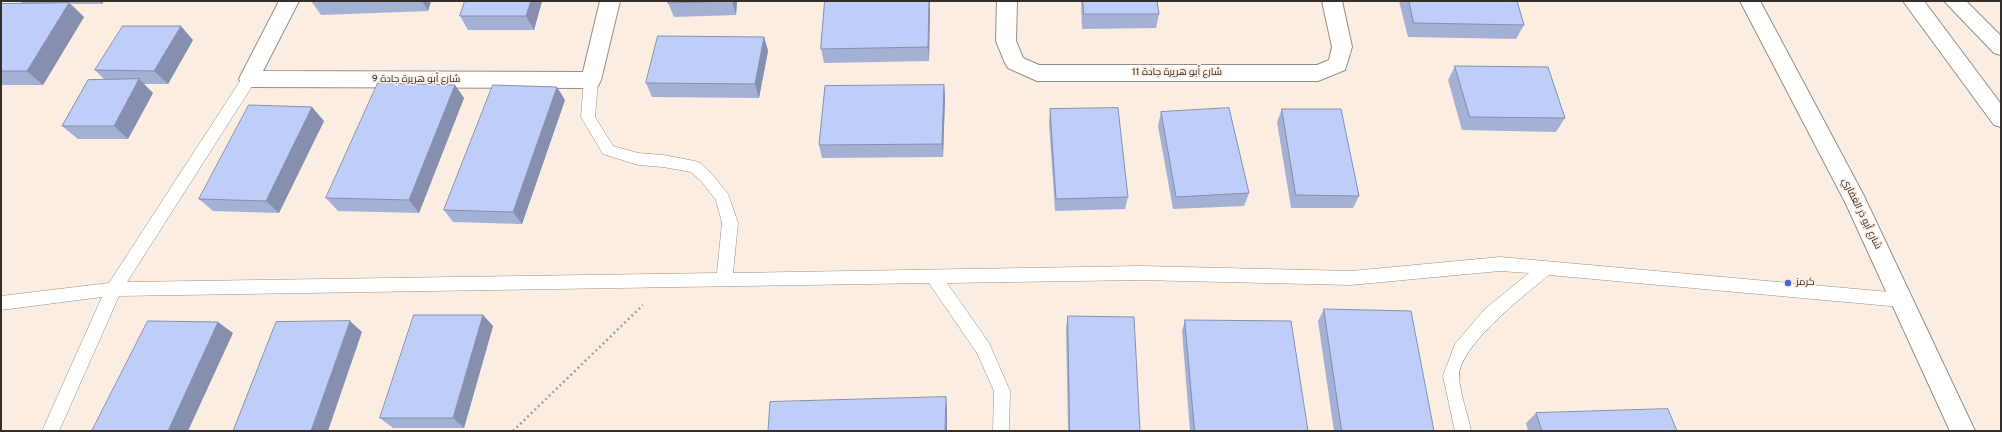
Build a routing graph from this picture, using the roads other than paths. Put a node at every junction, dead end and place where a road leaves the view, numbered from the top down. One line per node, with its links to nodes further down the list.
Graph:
1 (289, 1): 9 (main road)
2 (610, 1): 10 (main road)
3 (1007, 1): 4 (main road, شارع أبو هريرة جادة 11)
4 (1332, 1)
5 (1750, 1): 16 (main road, شارع أبو ذر الغفاري)
6 (1913, 1): 11 (main road)
7 (1954, 1): 8 (main road)
8 (2001, 48)
9 (249, 79): 10 (main road, شارع أبو هريرة جادة 9); 15 (lane)
10 (590, 80): 14 (lane)
11 (2001, 118)
12 (1546, 268): 13 (lane); 16 (lane); 20 (lane)
13 (933, 276): 14 (lane); 19 (lane)
14 (724, 280): 15 (lane)
15 (114, 289): 17 (lane); 18 (lane)
16 (1901, 300): 21 (main road, شارع أبو ذر الغفاري)
17 (1, 303)
18 (50, 431)
19 (1001, 431)
20 (1463, 431)
21 (1963, 431)

